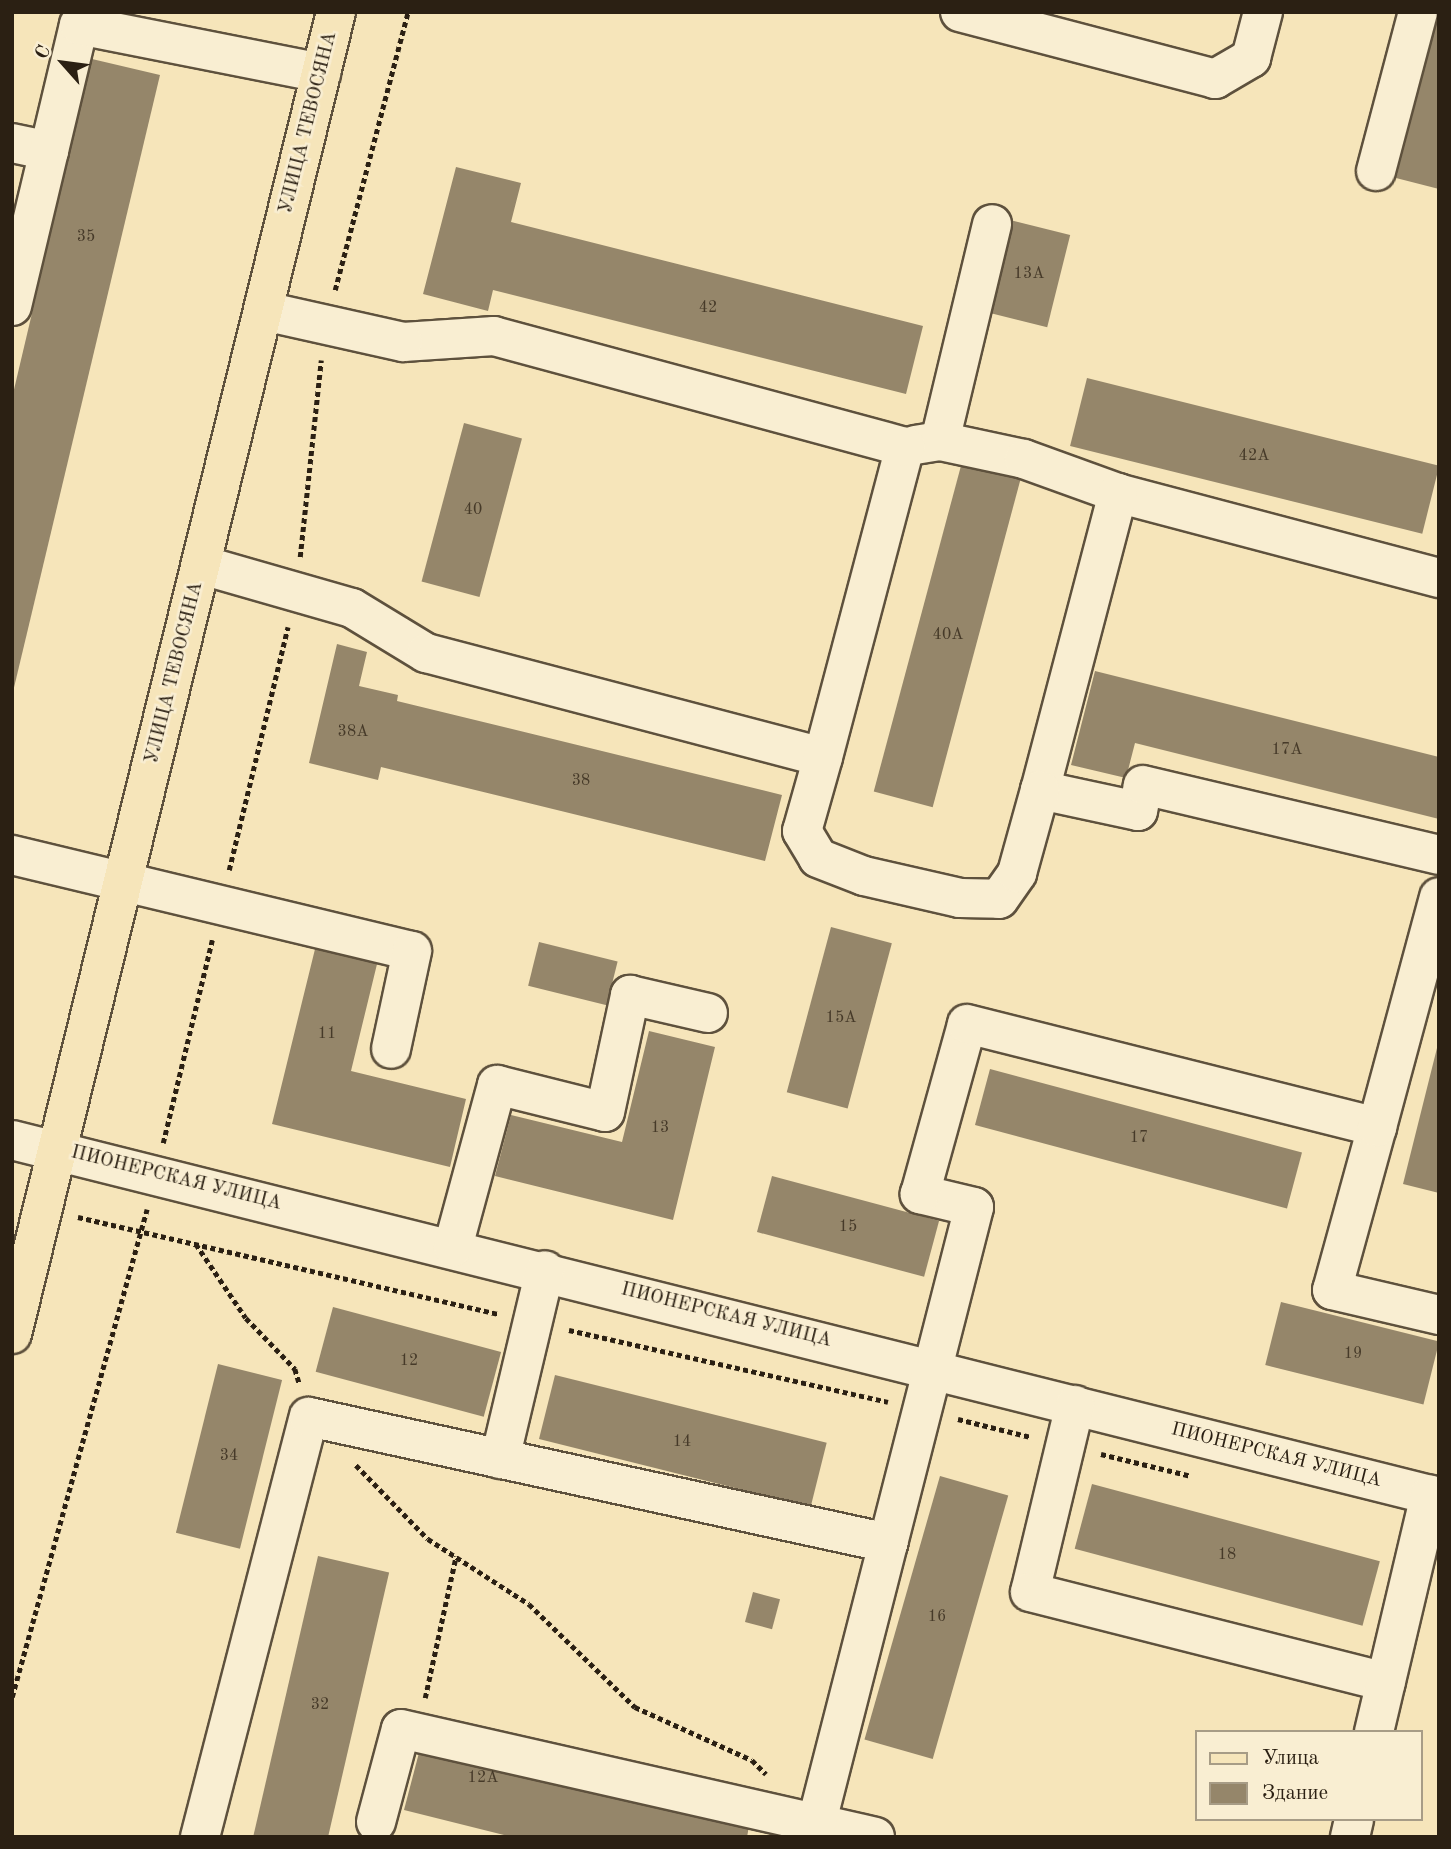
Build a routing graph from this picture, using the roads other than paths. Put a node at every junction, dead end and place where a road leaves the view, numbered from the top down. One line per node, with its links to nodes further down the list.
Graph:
1 (336, 12): 6 (main road, УЛИЦА ТЕВОСЯНА)
2 (960, 12): 5 (street)
3 (1262, 12): 5 (street)
4 (1418, 12): 9 (street)
5 (1089, 29)
6 (321, 73): 8 (street); 12 (main road, УЛИЦА ТЕВОСЯНА)
7 (12, 143): 8 (street)
8 (49, 151): 11 (street)
9 (1376, 171)
10 (992, 224): 13 (street)
11 (12, 306)
12 (264, 311): 13 (street); 15 (main road, УЛИЦА ТЕВОСЯНА)
13 (922, 444): 14 (street); 17 (street)
14 (1118, 493): 16 (street); 18 (street)
15 (202, 565): 17 (street); 21 (main road, УЛИЦА ТЕВОСЯНА)
16 (1439, 578)
17 (822, 757): 18 (street)
18 (1040, 790): 20 (street)
19 (12, 855): 21 (street)
20 (1439, 855)
21 (124, 881): 24 (street); 27 (main road, УЛИЦА ТЕВОСЯНА)
22 (1439, 897): 25 (street)
23 (708, 1013): 28 (street)
24 (391, 1049)
25 (1377, 1127): 30 (street); 32 (street)
26 (12, 1140): 27 (street, ПИОНЕРСКАЯ УЛИЦА)
27 (60, 1151): 28 (street, ПИОНЕРСКАЯ УЛИЦА); 31 (main road, УЛИЦА ТЕВОСЯНА)
28 (453, 1247): 29 (street, ПИОНЕРСКАЯ УЛИЦА)
29 (545, 1269): 32 (street, ПИОНЕРСКАЯ УЛИЦА); 34 (street)
30 (1439, 1314)
31 (12, 1334)
32 (933, 1368): 33 (street, ПИОНЕРСКАЯ УЛИЦА); 36 (street)
33 (1076, 1405): 35 (street, ПИОНЕРСКАЯ УЛИЦА); 38 (street)
34 (500, 1459): 36 (street); 42 (street)
35 (1434, 1496): 37 (street)
36 (888, 1543): 41 (street)
37 (1427, 1569): 38 (street)
38 (1386, 1682): 39 (street)
39 (1374, 1730)
40 (376, 1822): 41 (street)
41 (815, 1830): 43 (street)
42 (200, 1837)
43 (875, 1837)

